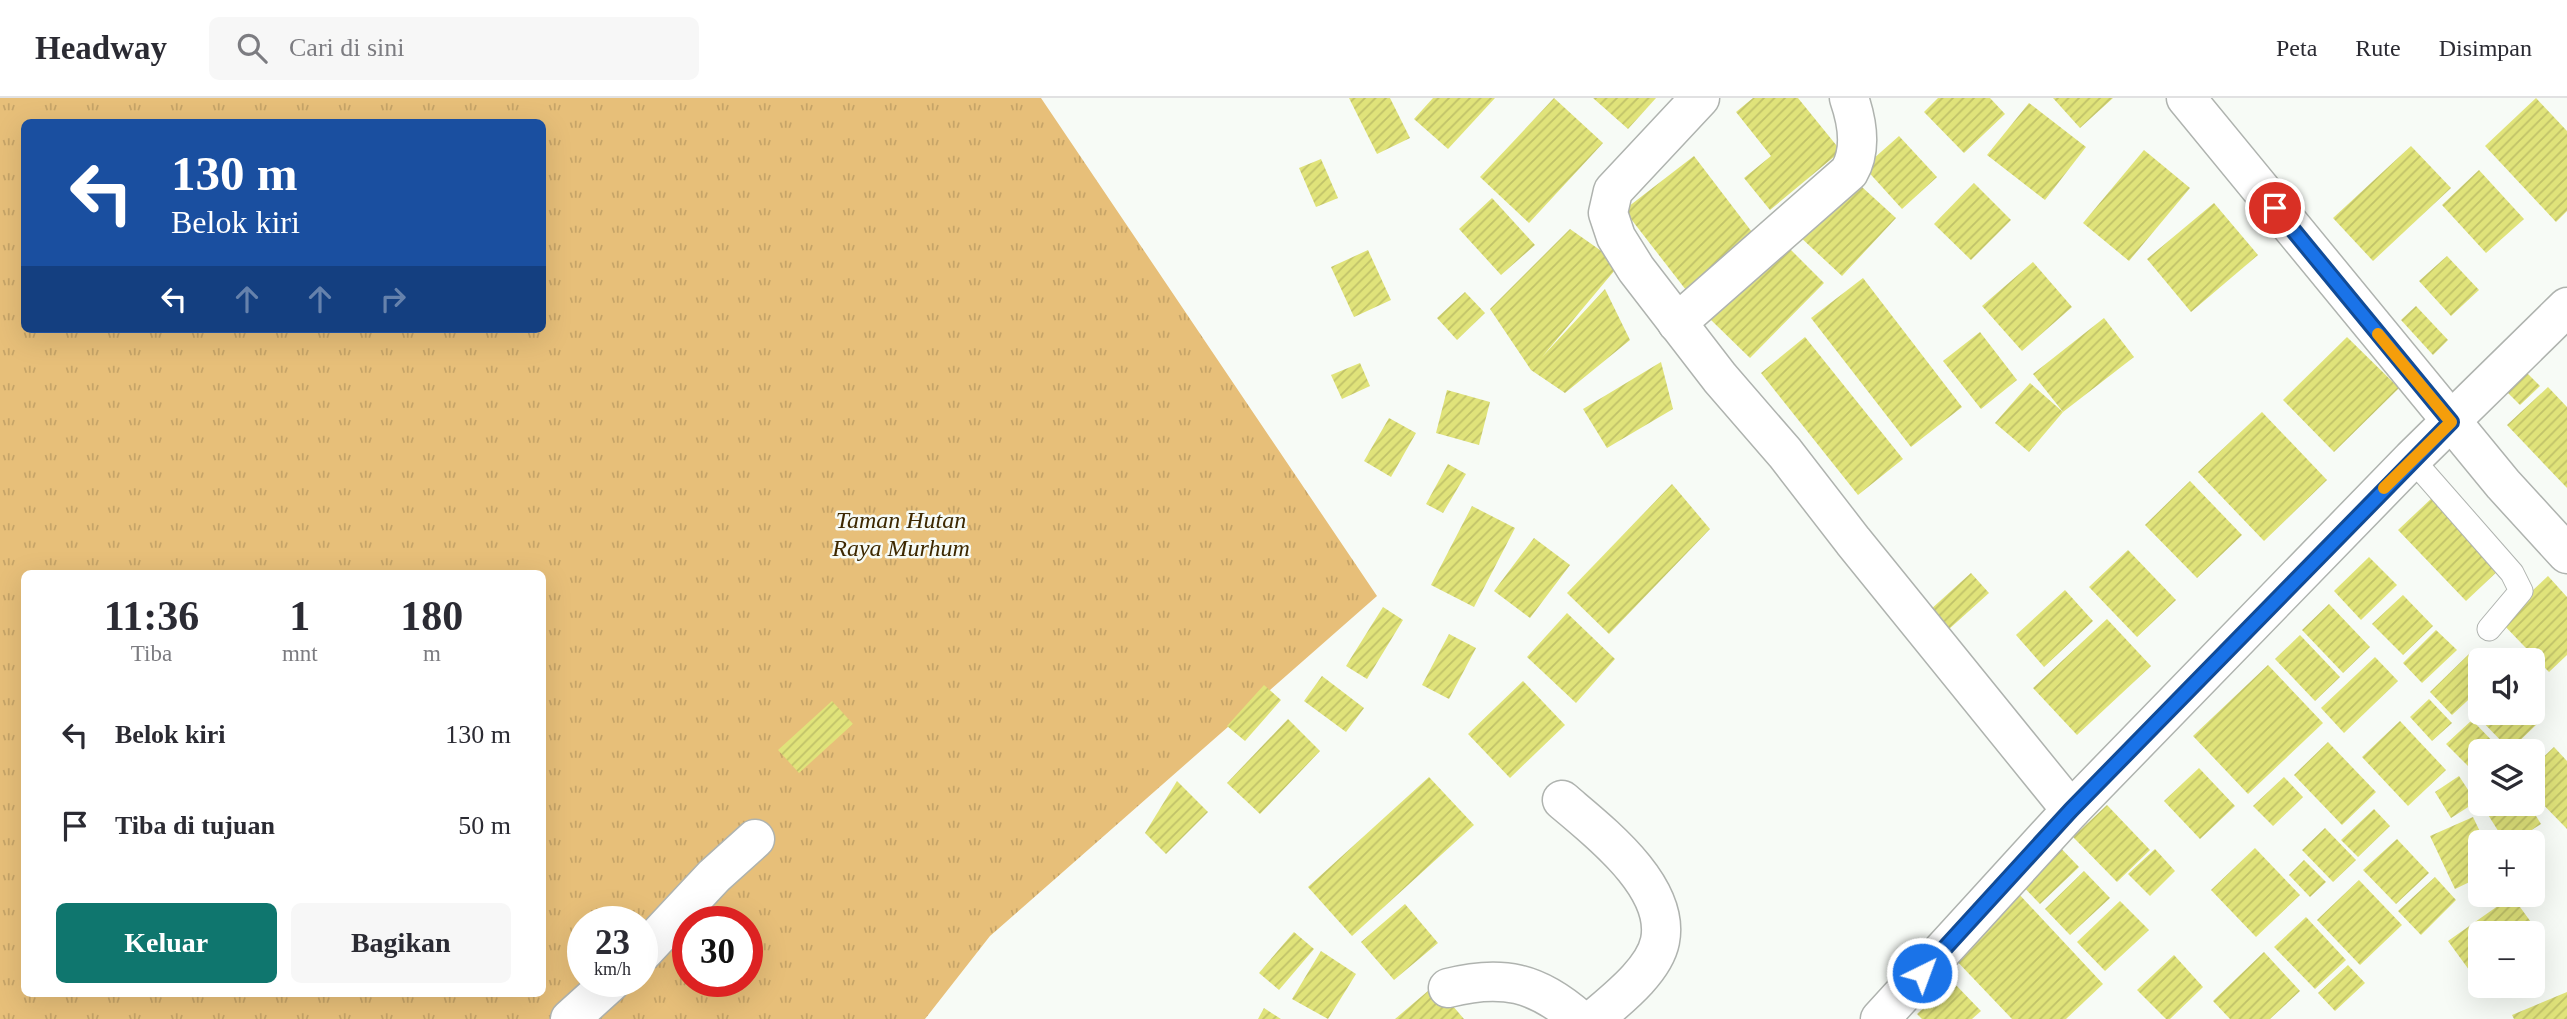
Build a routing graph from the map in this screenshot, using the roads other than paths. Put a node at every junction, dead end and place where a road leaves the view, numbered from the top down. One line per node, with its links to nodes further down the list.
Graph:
1 (1700, 98): 5 (street)
2 (1849, 98): 5 (street)
3 (2186, 98): 6 (street)
4 (2567, 307): 6 (street)
5 (1677, 323): 11 (street)
6 (2451, 422): 7 (street); 8 (street)
7 (2412, 459): 9 (lane); 11 (street)
8 (2567, 554)
9 (2489, 629)
10 (1562, 800): 18 (street)
11 (2071, 810): 19 (street)
12 (755, 839): 13 (street)
13 (658, 936)
14 (1448, 988): 17 (street)
15 (594, 997): 16 (street)
16 (570, 1019)
17 (1579, 1019)
18 (1594, 1019)
19 (1881, 1019)

